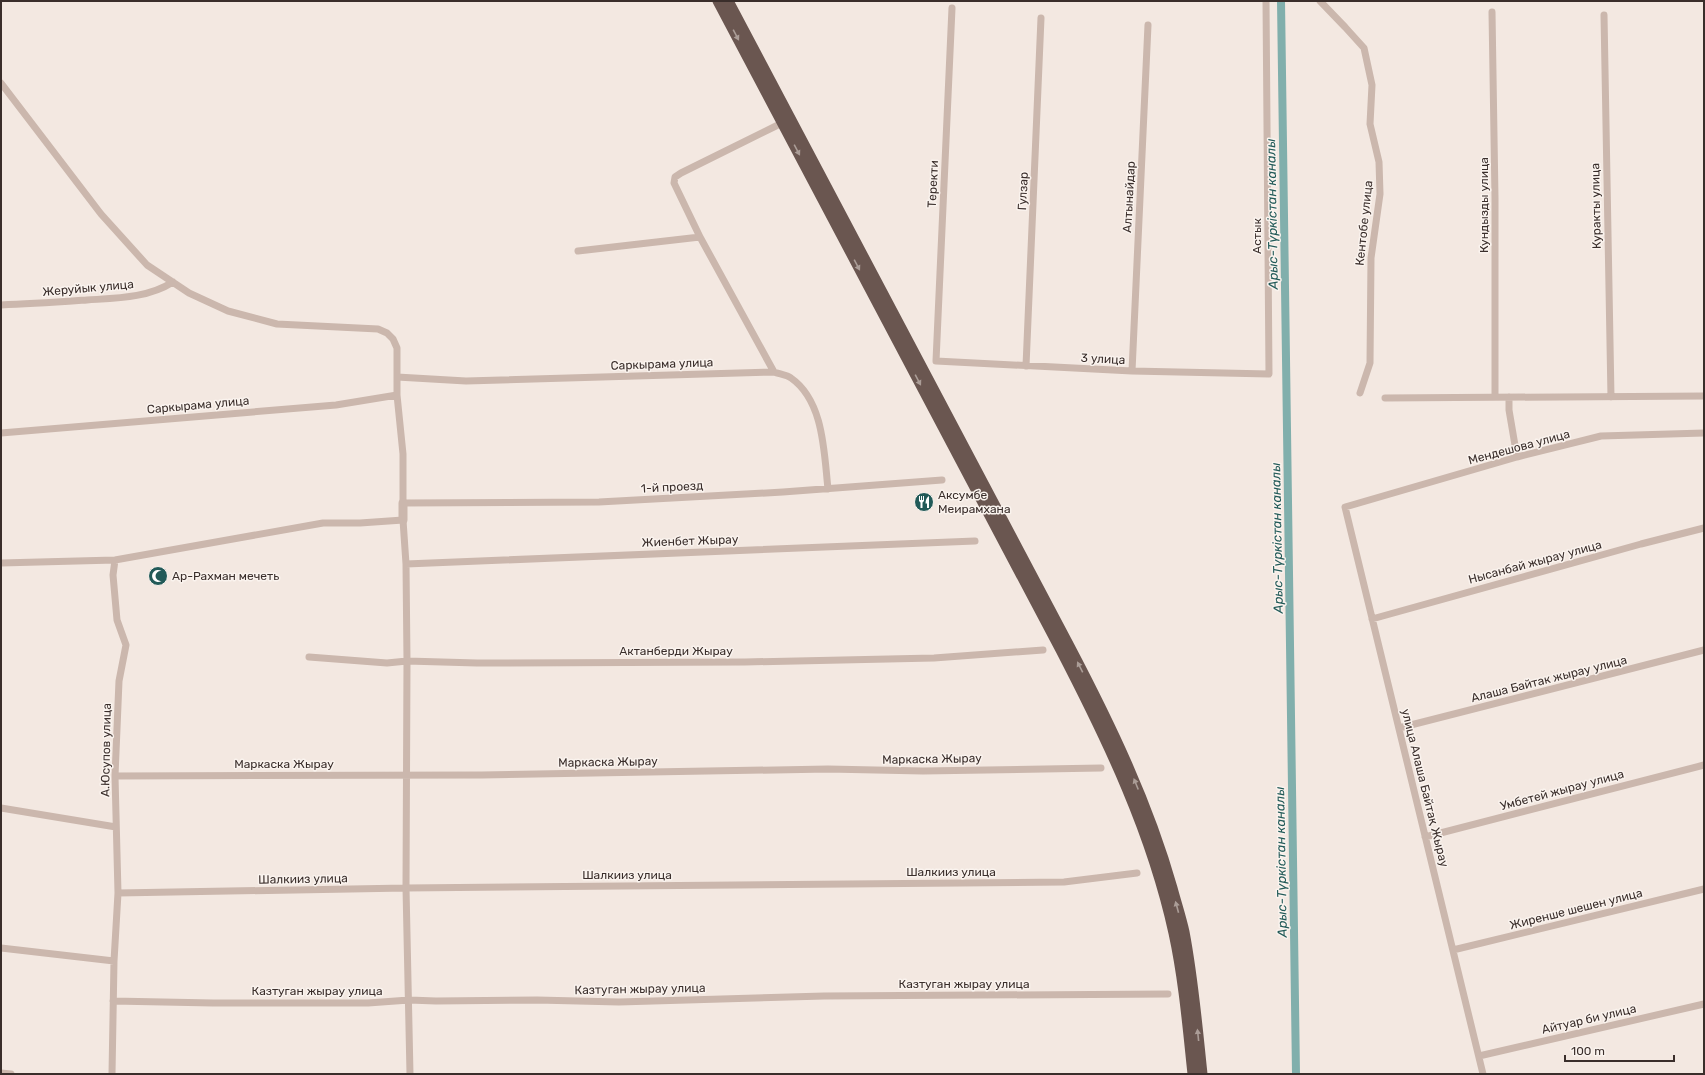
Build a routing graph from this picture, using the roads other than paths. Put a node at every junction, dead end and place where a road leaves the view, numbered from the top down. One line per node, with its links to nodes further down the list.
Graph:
1 (718, 1): 11 (highway, one-way to 11)
2 (728, 1): 72 (highway, one-way to 2)
3 (1266, 1): 20 (street, Астык)
4 (1320, 1): 22 (street, Кентобе улица)
5 (952, 8): 16 (street, Теректи)
6 (1492, 12): 26 (street, Кундызды улица)
7 (1604, 15): 24 (street, Куракты улица)
8 (1041, 18): 17 (street, Гулзар)
9 (1148, 25): 18 (street, Алтынайдар)
10 (1, 83): 14 (street)
11 (782, 123): 12 (street); 71 (highway, one-way to 71)
12 (700, 237): 13 (street); 19 (street)
13 (578, 251)
14 (174, 282): 15 (street, Жеруйык улица); 21 (street)
15 (1, 305)
16 (936, 361): 17 (street, 3 улица)
17 (1026, 366): 18 (street, 3 улица)
18 (1132, 371): 20 (street, 3 улица)
19 (774, 372): 21 (street, Саркырама улица); 33 (street)
20 (1269, 374)
21 (397, 377): 23 (street)
22 (1360, 393)
23 (397, 395): 29 (street, Саркырама улица); 34 (street)
24 (1611, 396): 25 (street); 27 (street)
25 (1704, 396)
26 (1495, 397): 27 (street); 28 (street)
27 (1508, 397): 31 (street)
28 (1385, 398)
29 (1, 433)
30 (1704, 433): 31 (street, Мендешова улица)
31 (1517, 458): 35 (street, Мендешова улица)
32 (942, 480): 33 (street, 1-й проезд)
33 (828, 489): 34 (street, 1-й проезд)
34 (403, 503): 36 (street)
35 (1345, 508): 42 (street, улица Алаша Байтақ Жырау)
36 (403, 520): 39 (street); 41 (street)
37 (1704, 528): 42 (street, Нысанбай жырау улица)
38 (975, 541): 41 (street, Жиенбет Жырау)
39 (115, 560): 40 (street); 51 (street, А.Юсупов улица)
40 (1, 563)
41 (406, 564): 46 (street)
42 (1372, 619): 47 (street, улица Алаша Байтақ Жырау)
43 (1043, 650): 46 (street, Актанберди Жырау)
44 (1704, 650): 47 (street, Алаша Байтак жырау улица)
45 (309, 658): 46 (street, Актанберди Жырау)
46 (408, 661): 50 (street)
47 (1398, 728): 54 (street, улица Алаша Байтақ Жырау)
48 (1704, 765): 54 (street, Умбетей жырау улица)
49 (1101, 768): 50 (street, Маркаска Жырау)
50 (406, 775): 51 (street, Маркаска Жырау); 56 (street)
51 (115, 776): 53 (street, А.Юсупов улица)
52 (1, 808): 53 (street)
53 (116, 827): 58 (street, А.Юсупов улица)
54 (1425, 837): 60 (street, улица Алаша Байтақ Жырау)
55 (1137, 873): 56 (street, Шалкииз улица)
56 (406, 888): 58 (street, Шалкииз улица); 63 (street)
57 (1704, 888): 60 (street, Жиренше шешен улица)
58 (118, 893): 61 (street, А.Юсупов улица)
59 (1, 948): 61 (street)
60 (1453, 950): 66 (street, улица Алаша Байтақ Жырау)
61 (114, 961): 64 (street, А.Юсупов улица)
62 (1168, 994): 63 (street, Казтуган жырау улица)
63 (408, 1000): 64 (street, Казтуган жырау улица); 70 (street)
64 (113, 1001): 69 (street, А.Юсупов улица)
65 (1704, 1004): 66 (street, Айтуар би улица)
66 (1479, 1056): 73 (street, улица Алаша Байтақ Жырау)
67 (1, 1073): 68 (street)
68 (11, 1074)
69 (112, 1074)
70 (410, 1074)
71 (1193, 1074)
72 (1202, 1074)
73 (1484, 1074)

